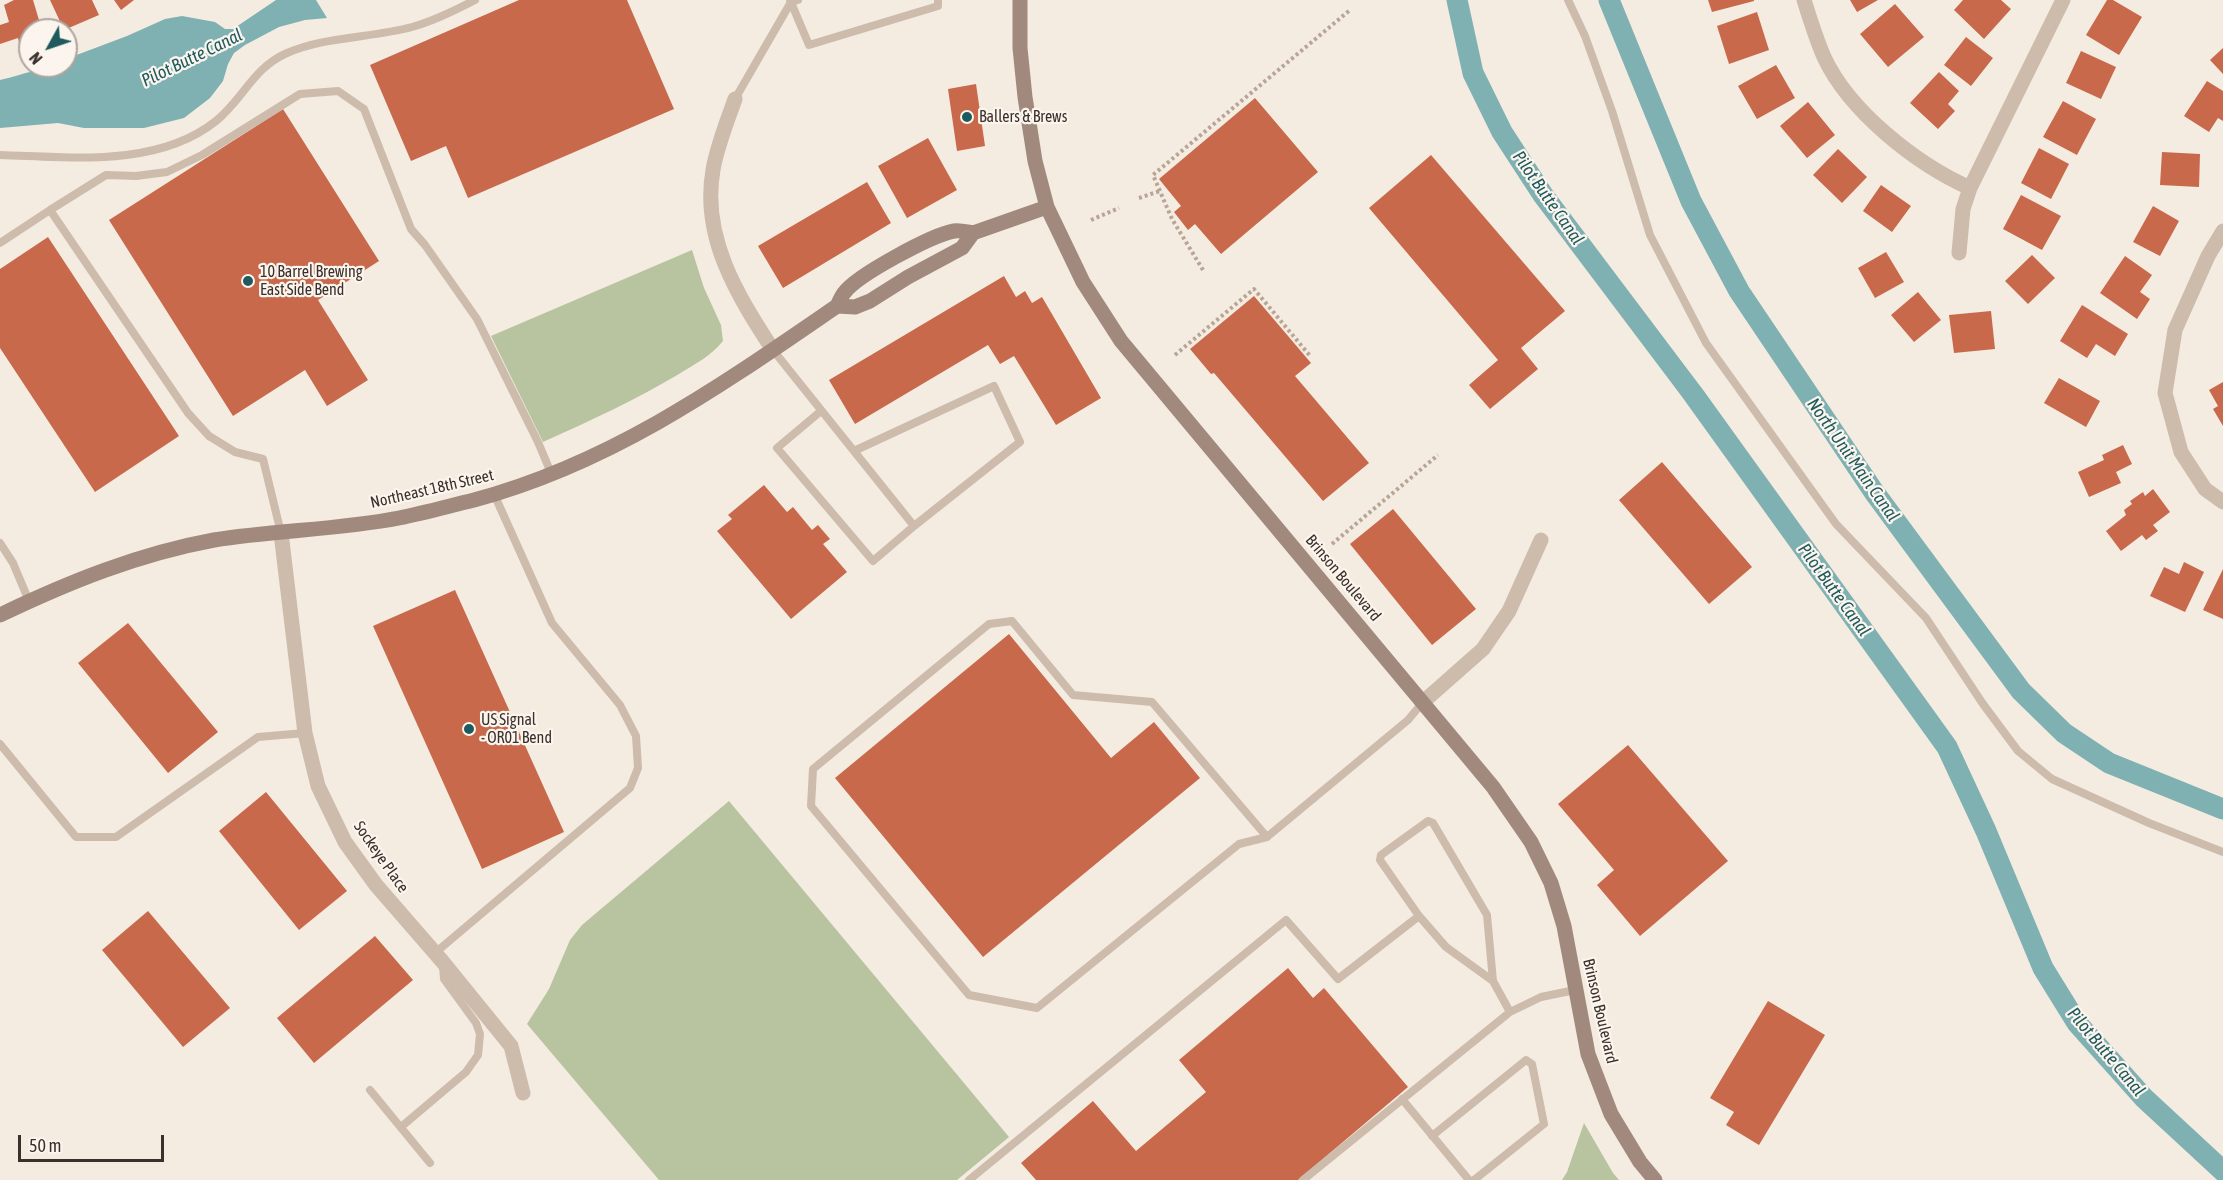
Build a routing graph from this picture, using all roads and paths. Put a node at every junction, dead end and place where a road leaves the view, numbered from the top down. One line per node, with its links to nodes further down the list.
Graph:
1 (475, 0): 10 (lane)
2 (938, 0): 7 (lane)
3 (1020, 0): 14 (street, Brinson Boulevard)
4 (1568, 0): 44 (lane)
5 (1804, 0): 11 (street)
6 (2063, 0): 11 (street)
7 (793, 1): 9 (lane)
8 (1350, 10): 12 (path)
9 (735, 99): 24 (street)
10 (0, 155)
11 (1970, 188): 21 (street)
12 (1160, 191): 13 (path); 22 (path)
13 (1139, 198)
14 (1047, 207): 19 (street, Northeast 18th Street); 40 (street, Brinson Boulevard)
15 (1119, 208): 17 (path)
16 (50, 210): 20 (lane); 30 (lane); 34 (lane)
17 (1091, 220)
18 (2223, 231): 32 (street)
19 (973, 233): 23 (street, Northeast 18th Street); 23 (street, Northeast 18th Street)
20 (0, 243)
21 (1959, 253)
22 (1203, 270)
23 (837, 306): 24 (street, Northeast 18th Street)
24 (772, 350): 27 (lane); 30 (street, Northeast 18th Street)
25 (1175, 355): 26 (path)
26 (1311, 357)
27 (821, 411): 28 (lane); 33 (lane)
28 (854, 451): 33 (lane); 33 (lane)
29 (1438, 455): 37 (path)
30 (551, 473): 31 (street, Northeast 18th Street)
31 (494, 494): 34 (street, Northeast 18th Street); 46 (lane)
32 (2223, 502)
33 (914, 525)
34 (281, 533): 38 (street, Northeast 18th Street); 41 (street, Sockeye Place)
35 (1541, 540): 40 (street)
36 (0, 543): 38 (lane)
37 (1332, 544)
38 (29, 601): 39 (street, Northeast 18th Street)
39 (0, 615)
40 (1423, 702): 43 (lane); 48 (street, Brinson Boulevard)
41 (305, 733): 42 (lane); 46 (street, Sockeye Place)
42 (0, 744)
43 (1267, 837): 43 (lane)
44 (2223, 852)
45 (1419, 916): 47 (lane); 47 (lane); 56 (lane)
46 (439, 957): 51 (street, Sockeye Place); 53 (lane)
47 (1493, 981): 49 (lane)
48 (1575, 990): 49 (lane); 60 (street, Brinson Boulevard)
49 (1510, 1012): 52 (lane)
50 (370, 1090): 53 (lane)
51 (523, 1093)
52 (1402, 1099): 54 (lane); 57 (lane)
53 (401, 1127): 55 (lane)
54 (1432, 1136): 58 (lane); 59 (lane)
55 (429, 1163)
56 (969, 1180)
57 (1303, 1180)
58 (1469, 1180)
59 (1474, 1180)
60 (1655, 1180)

